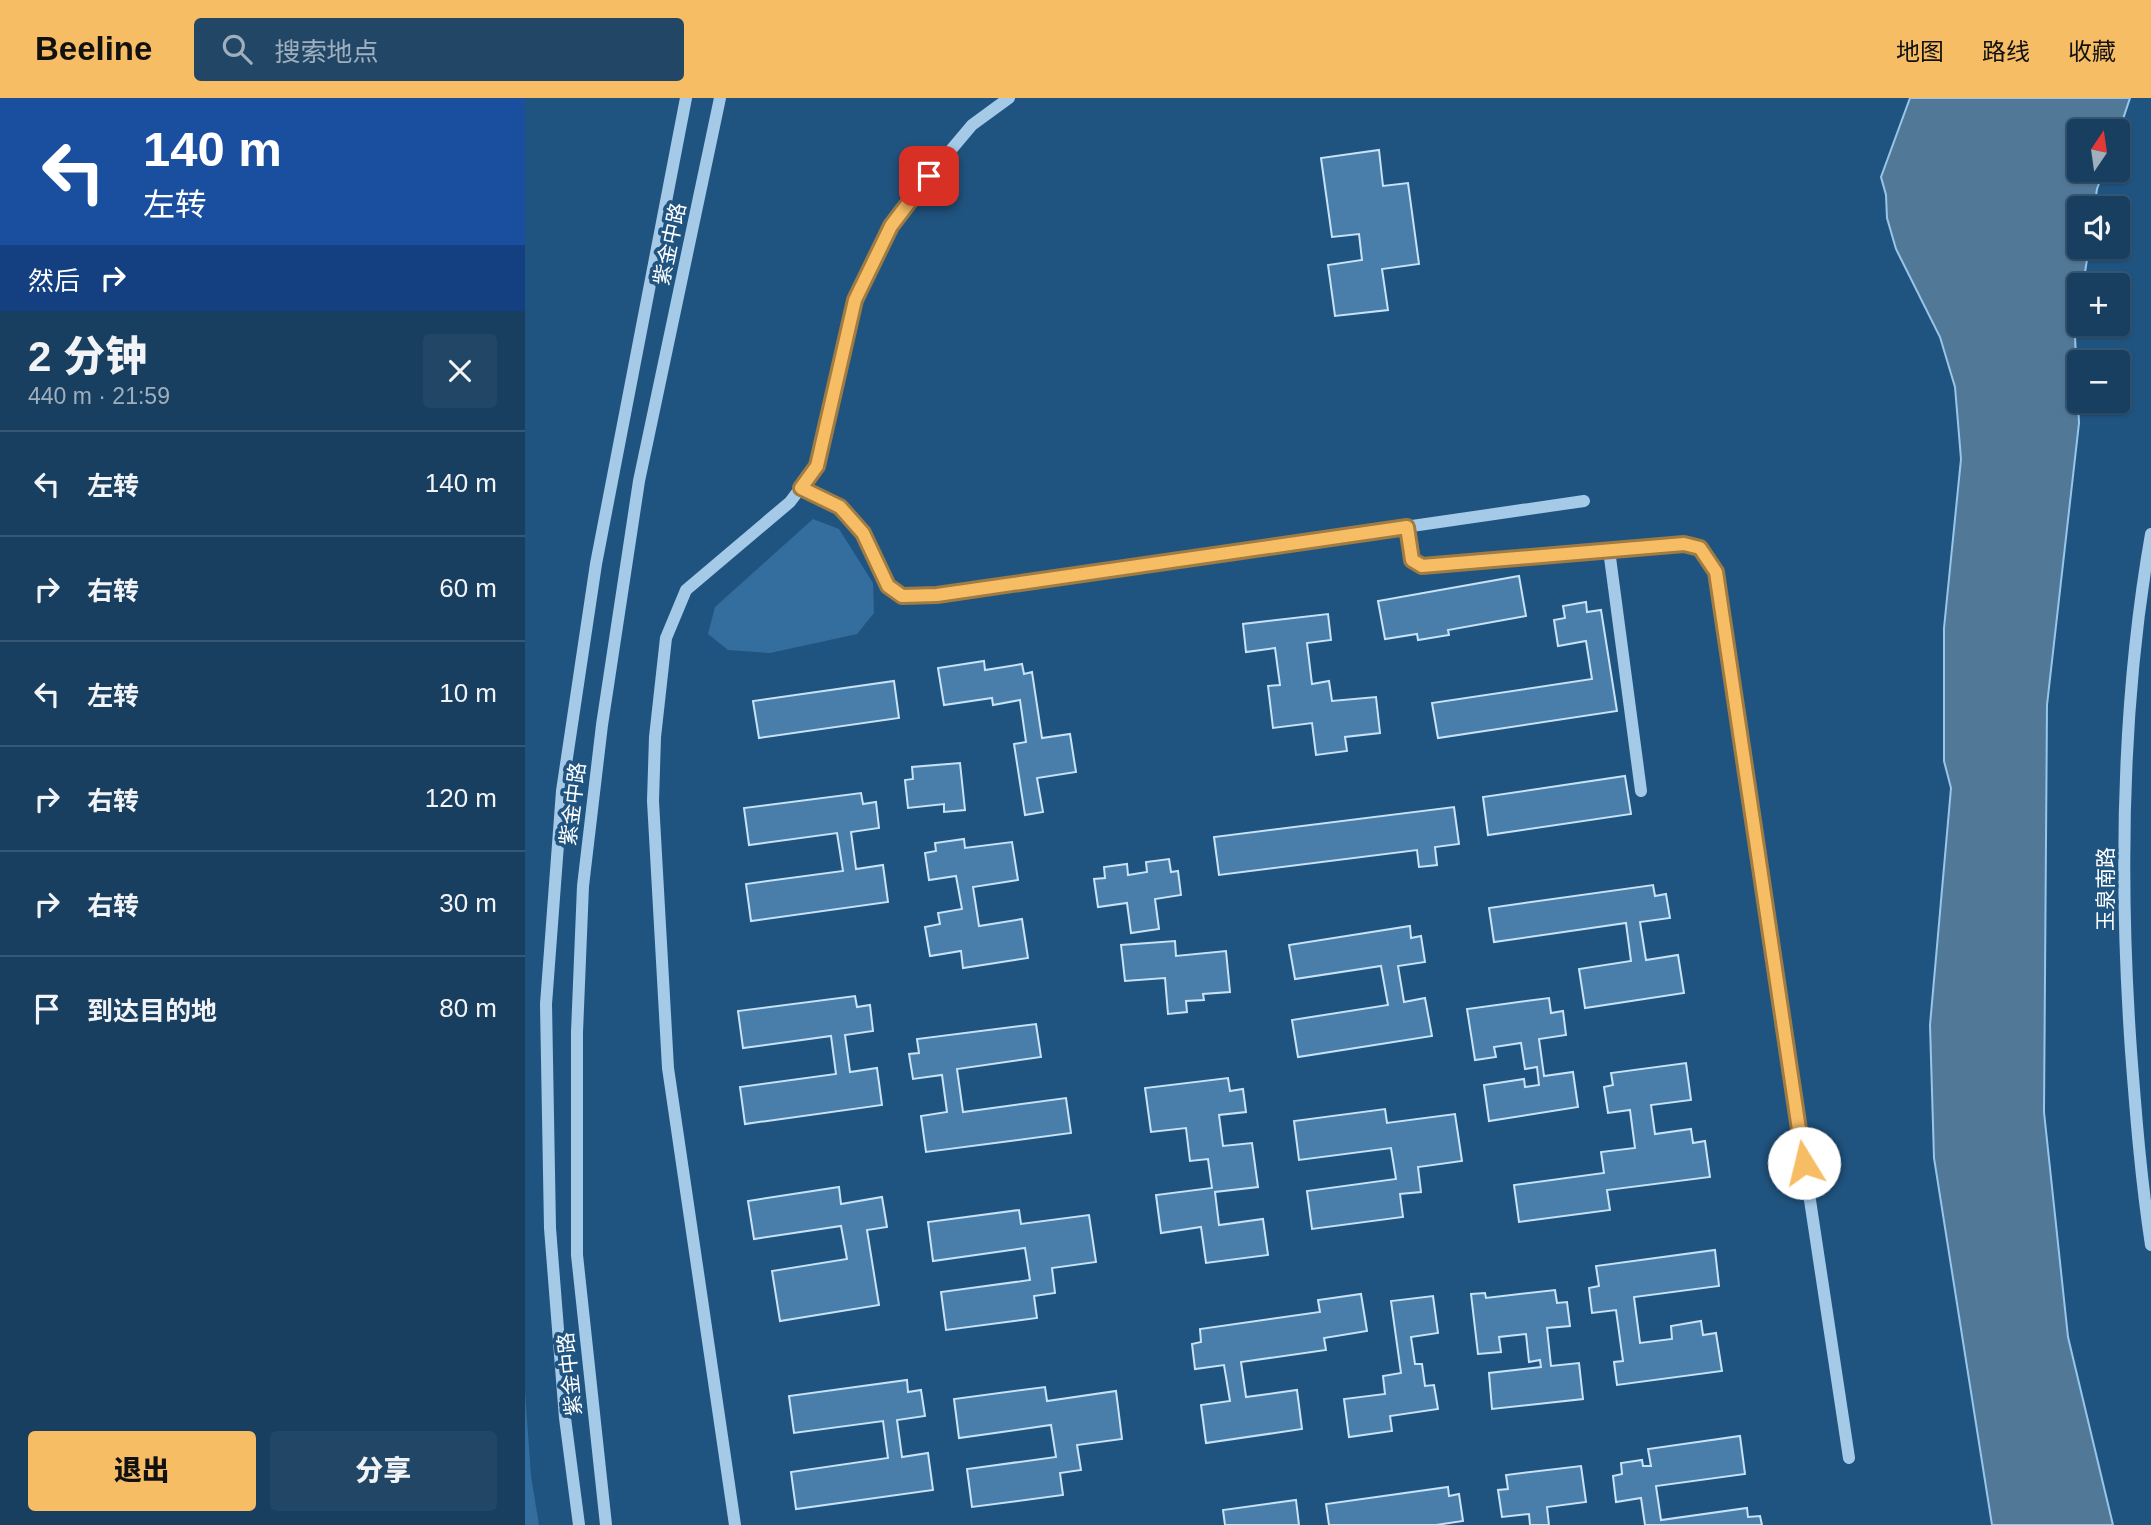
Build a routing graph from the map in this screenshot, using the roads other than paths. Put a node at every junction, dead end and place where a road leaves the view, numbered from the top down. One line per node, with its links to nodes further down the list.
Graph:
1 (686, 98): 12 (street, 紫金中路)
2 (720, 98): 13 (street, 紫金中路)
3 (1009, 98): 4 (street)
4 (801, 488): 6 (street); 14 (street)
5 (1584, 501): 6 (street)
6 (1407, 527): 8 (street)
7 (2151, 534): 10 (street, 玉泉南路)
8 (1609, 550): 9 (street); 11 (street)
9 (1641, 792)
10 (2151, 1245)
11 (1849, 1458)
12 (579, 1525)
13 (606, 1525)
14 (735, 1525)

